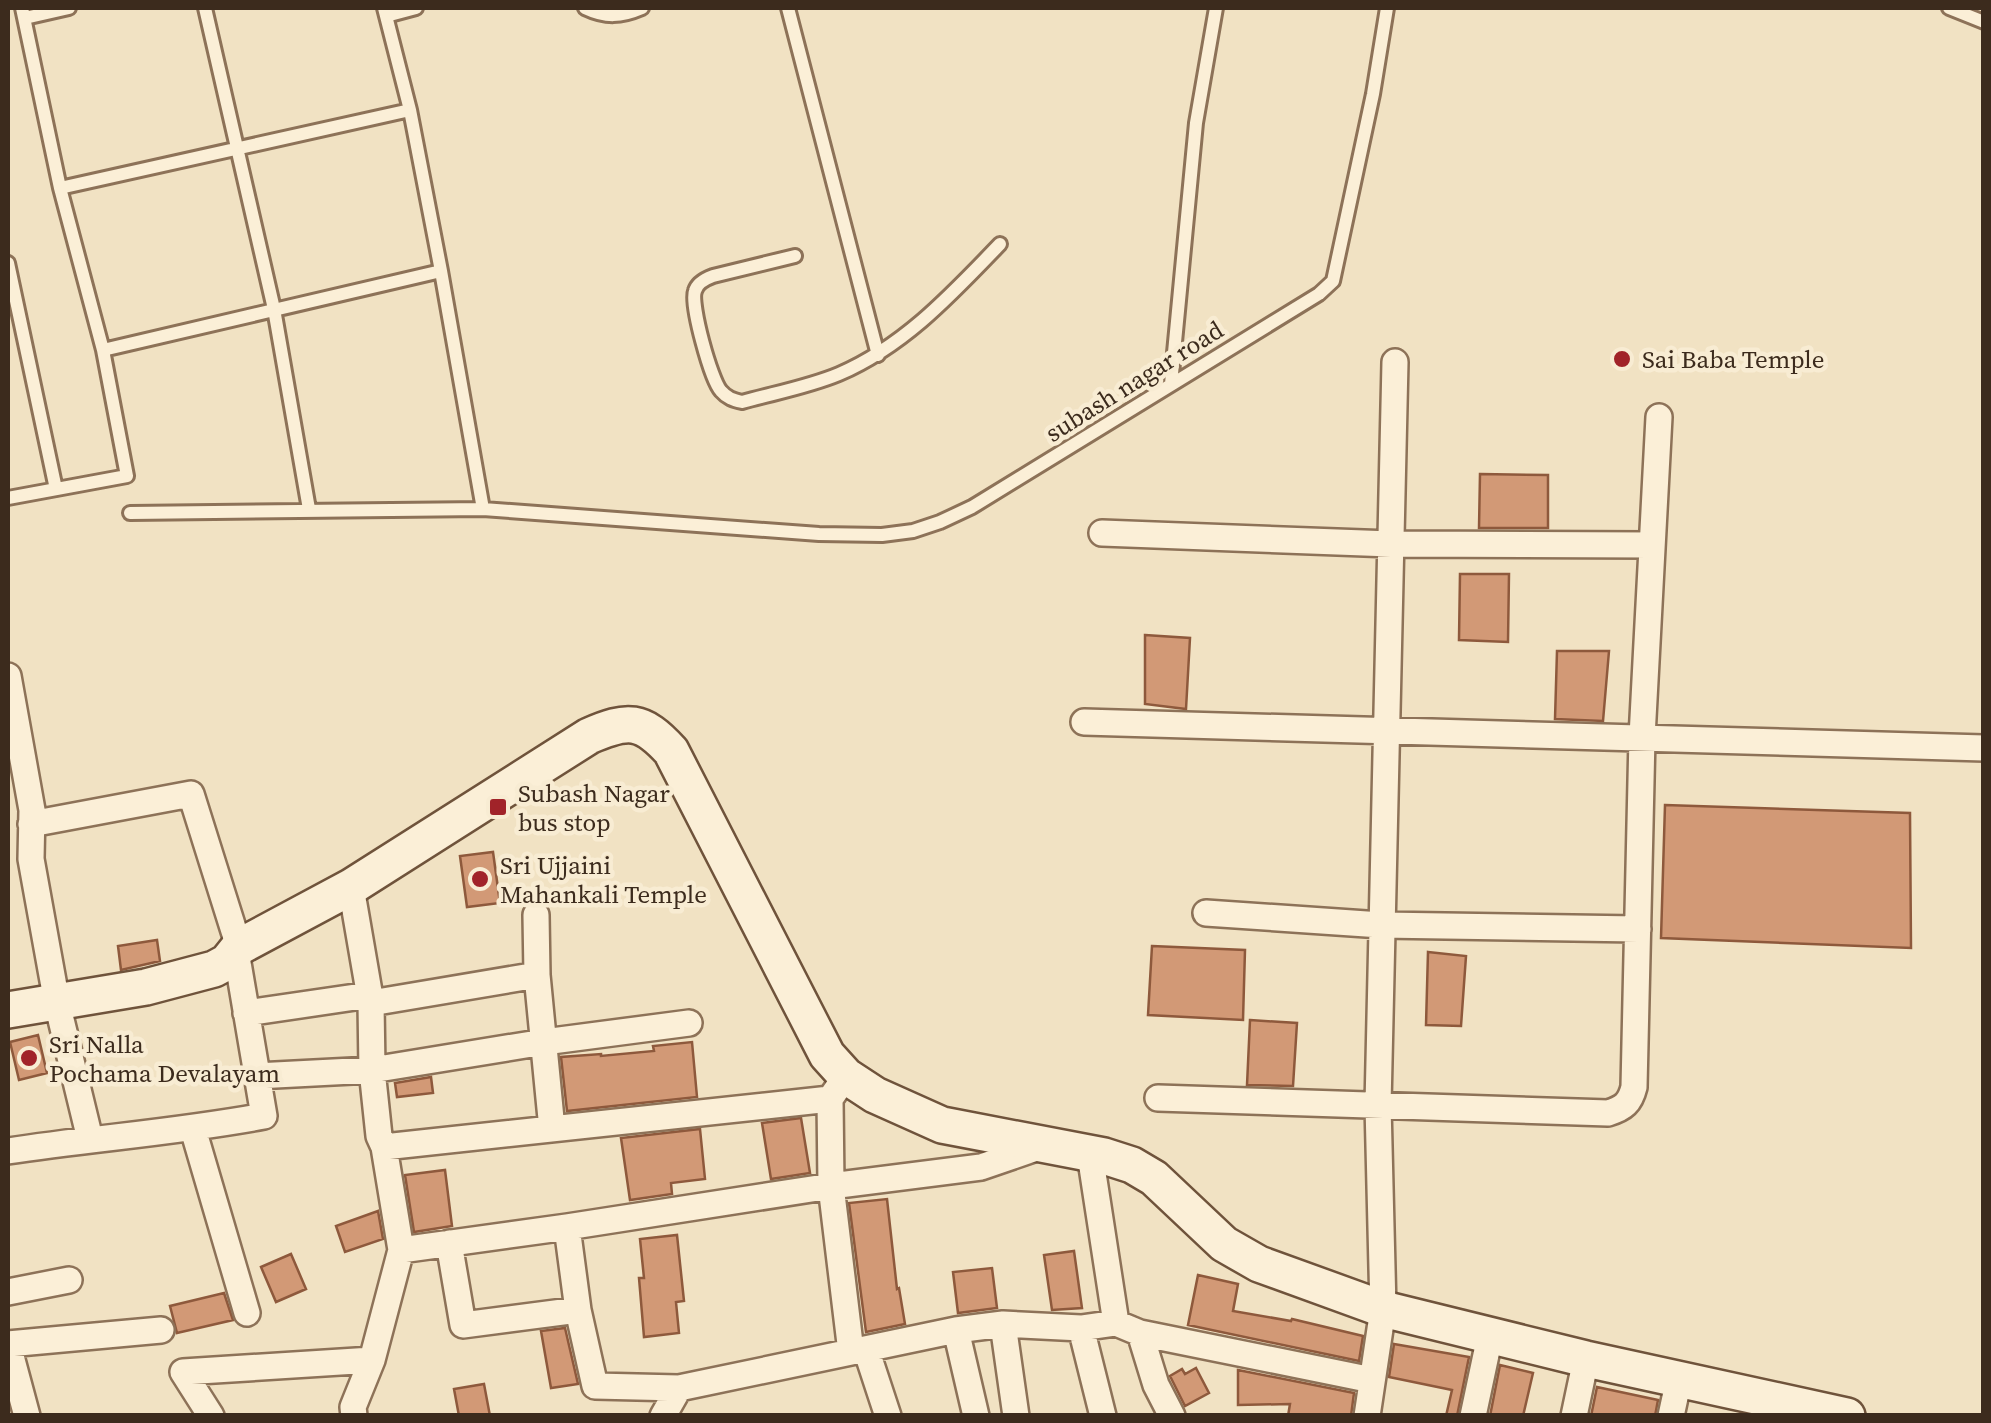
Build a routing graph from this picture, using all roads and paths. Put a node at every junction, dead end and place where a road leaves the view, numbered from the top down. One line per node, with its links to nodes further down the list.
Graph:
1 (69, 8): 11 (lane)
2 (205, 8): 14 (lane)
3 (416, 8): 10 (lane)
4 (585, 8): 5 (lane)
5 (642, 8)
6 (788, 8): 22 (lane)
7 (1216, 8): 24 (lane)
8 (1387, 8): 24 (lane, subash nagar road)
9 (1949, 8): 12 (lane)
10 (385, 12): 13 (lane)
11 (24, 13): 15 (lane)
12 (1984, 22)
13 (410, 110): 14 (lane); 19 (lane)
14 (237, 150): 15 (lane); 20 (lane)
15 (60, 188): 21 (lane)
16 (1000, 244): 22 (lane)
17 (795, 256): 22 (lane)
18 (8, 262): 26 (lane)
19 (441, 271): 20 (lane); 28 (lane)
20 (274, 308): 21 (lane); 29 (lane)
21 (104, 350): 26 (lane)
22 (878, 355)
23 (1395, 362): 32 (street)
24 (1171, 384): 28 (lane, subash nagar road)
25 (1659, 417): 33 (street)
26 (56, 489): 27 (lane)
27 (8, 498)
28 (483, 508): 29 (lane, subash nagar road)
29 (308, 509): 30 (lane, subash nagar road)
30 (130, 513)
31 (1102, 533): 32 (street)
32 (1391, 544): 33 (street); 36 (street)
33 (1652, 545): 37 (street)
34 (8, 676): 39 (street)
35 (1084, 722): 36 (street)
36 (1386, 730): 37 (street); 45 (street)
37 (1642, 738): 38 (street); 46 (street)
38 (1984, 748)
39 (17, 786): 40 (street)
40 (30, 824): 41 (street); 47 (street)
41 (19, 861): 50 (street)
42 (351, 887): 47 (street); 49 (street); 57 (street)
43 (1206, 912): 45 (street)
44 (536, 915): 48 (street)
45 (1382, 925): 46 (street); 59 (street)
46 (1638, 929): 59 (street)
47 (237, 949): 50 (street); 52 (street)
48 (538, 975): 49 (street); 54 (street)
49 (370, 999): 52 (street); 55 (street)
50 (57, 1003): 51 (street); 62 (street)
51 (8, 1010)
52 (246, 1013): 56 (street)
53 (689, 1024): 54 (street)
54 (544, 1042): 55 (street); 61 (street)
55 (372, 1070): 56 (street); 64 (street)
56 (256, 1076): 60 (street)
57 (838, 1087): 61 (street); 63 (street); 67 (street)
58 (1158, 1098): 59 (street)
59 (1378, 1105): 73 (street)
60 (193, 1129): 62 (street); 75 (street)
61 (552, 1129): 64 (street)
62 (90, 1139): 65 (street)
63 (1045, 1145): 66 (street); 67 (street)
64 (384, 1147): 70 (street)
65 (8, 1150)
66 (1090, 1154): 73 (street); 78 (street)
67 (831, 1186): 68 (street); 83 (street)
68 (568, 1227): 69 (street); 74 (street)
69 (449, 1242): 70 (street); 74 (street)
70 (402, 1250): 85 (street)
71 (68, 1280): 72 (street)
72 (8, 1292)
73 (1383, 1309): 81 (street); 86 (street)
74 (578, 1310): 88 (street)
75 (248, 1313)
76 (1003, 1324): 77 (street); 80 (street); 96 (street)
77 (1081, 1328): 78 (street); 97 (street)
78 (1128, 1328): 86 (street); 98 (street)
79 (161, 1330): 82 (street)
80 (956, 1330): 83 (street); 95 (street)
81 (1490, 1336): 84 (street); 100 (street)
82 (8, 1344): 90 (street)
83 (858, 1350): 88 (street); 94 (street)
84 (1586, 1359): 87 (street); 101 (street)
85 (372, 1360): 91 (street); 92 (street)
86 (1372, 1380): 99 (street)
87 (1678, 1380): 89 (street); 102 (street)
88 (679, 1388): 93 (street)
89 (1771, 1407): 103 (street)
90 (27, 1416)
91 (210, 1416)
92 (354, 1416)
93 (663, 1416)
94 (888, 1416)
95 (976, 1416)
96 (1016, 1416)
97 (1103, 1416)
98 (1172, 1416)
99 (1367, 1416)
100 (1473, 1416)
101 (1574, 1416)
102 (1670, 1416)
103 (1847, 1416)

